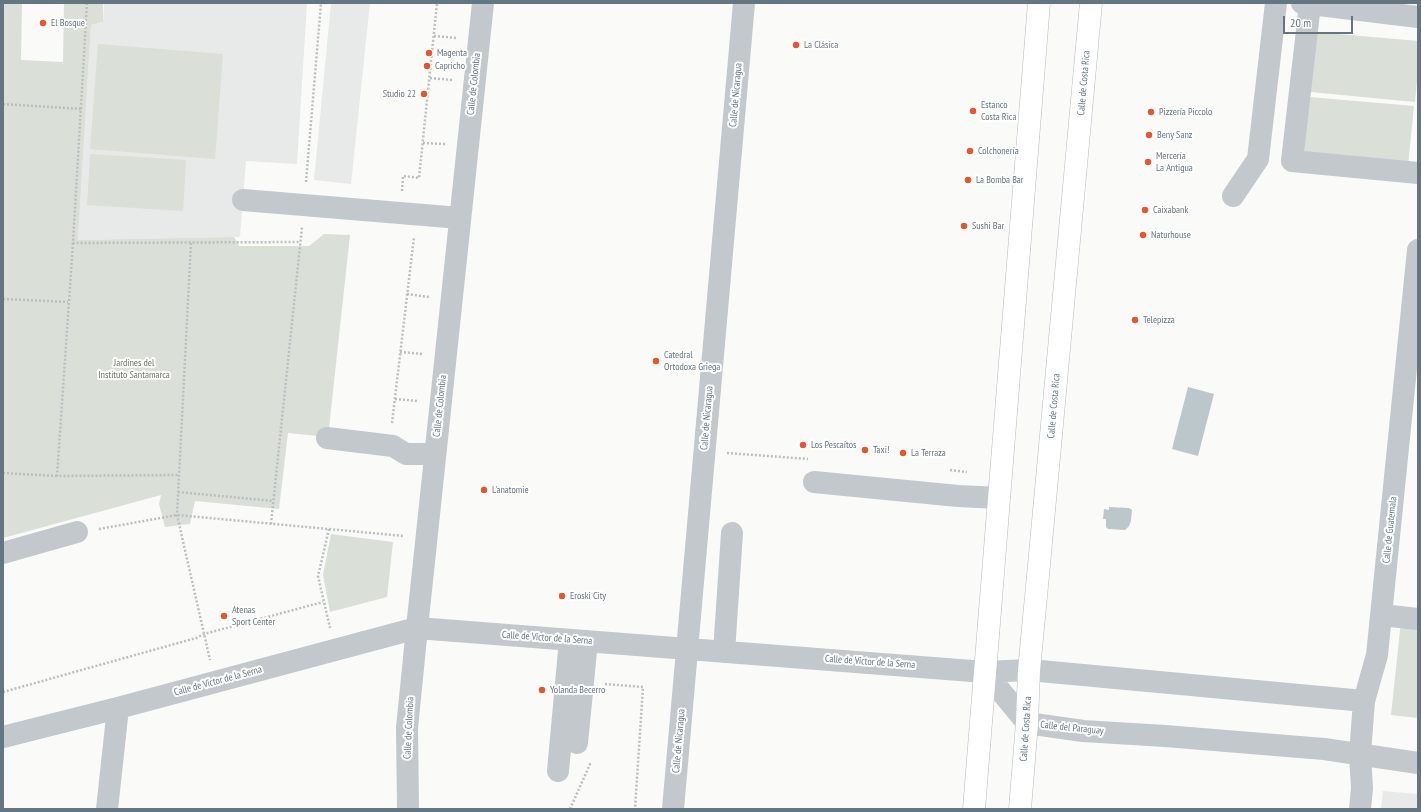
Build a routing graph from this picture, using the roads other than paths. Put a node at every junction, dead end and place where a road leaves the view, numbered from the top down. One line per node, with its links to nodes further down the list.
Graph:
1 (483, 3): 11 (street, Calle de Colombia)
2 (744, 3): 24 (street, Calle de Nicaragua)
3 (1039, 3): 16 (main road)
4 (1091, 3): 26 (main road, Calle de Costa Rica)
5 (1276, 3): 9 (street)
6 (1306, 4): 7 (street); 8 (street)
7 (1418, 17)
8 (1418, 172)
9 (1233, 196)
10 (243, 200): 11 (street)
11 (460, 218): 14 (street, Calle de Colombia)
12 (1418, 250): 20 (street, Calle de Guatemala)
13 (406, 454): 13 (street); 14 (street)
14 (435, 454): 22 (street, Calle de Colombia)
15 (814, 482): 16 (street)
16 (999, 498): 27 (main road)
17 (77, 532): 19 (street)
18 (732, 532): 25 (street)
19 (3, 553)
20 (1382, 615): 21 (street); 28 (street, Calle de Guatemala)
21 (1418, 619)
22 (417, 628): 23 (street, Calle de Víctor de la Serna); 29 (street, Calle de Víctor de la Serna); 39 (street, Calle de Colombia)
23 (578, 640): 24 (street, Calle de Víctor de la Serna); 32 (street); 35 (street)
24 (687, 649): 25 (street, Calle de Víctor de la Serna); 40 (street, Calle de Nicaragua)
25 (724, 652): 27 (street, Calle de Víctor de la Serna)
26 (1029, 670): 27 (street); 28 (street); 30 (main road, Calle de Costa Rica)
27 (985, 672): 30 (street, Calle del Paraguay); 37 (main road)
28 (1364, 701): 33 (street, Calle de Guatemala)
29 (118, 708): 31 (street, Calle de Víctor de la Serna); 38 (street)
30 (1027, 723): 33 (street, Calle del Paraguay); 36 (main road, Calle de Costa Rica)
31 (3, 737)
32 (577, 743)
33 (1360, 754): 34 (street, Calle del Paraguay); 41 (street, Calle de Guatemala)
34 (1418, 763)
35 (558, 771)
36 (1022, 804)
37 (974, 807)
38 (107, 809)
39 (408, 809)
40 (673, 809)
41 (1360, 809)

